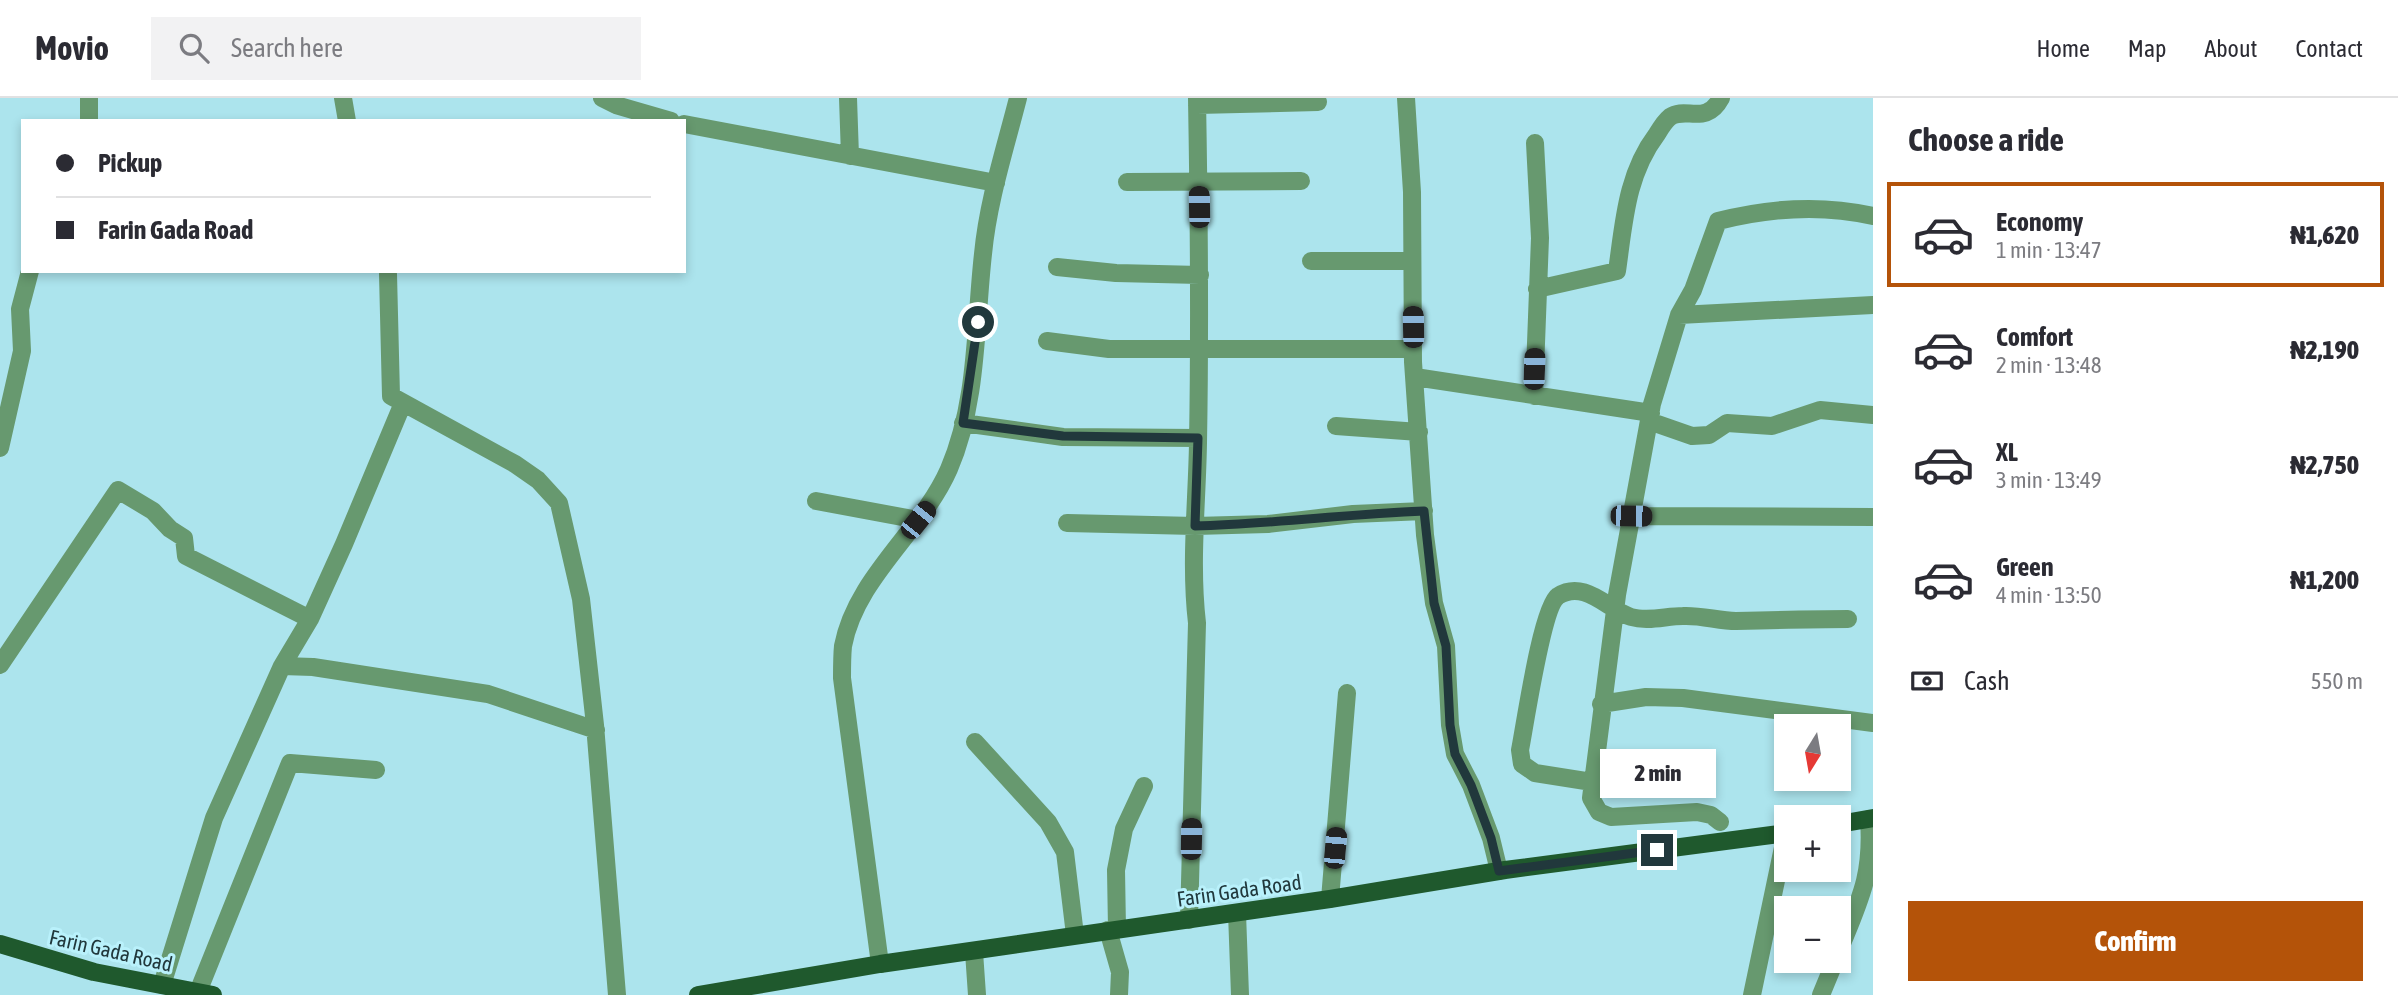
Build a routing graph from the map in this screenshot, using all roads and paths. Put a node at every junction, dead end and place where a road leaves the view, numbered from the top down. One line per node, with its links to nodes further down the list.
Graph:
1 (89, 98): 11 (street)
2 (343, 98): 12 (street)
3 (602, 98): 10 (street)
4 (848, 98): 16 (street)
5 (1017, 98): 20 (street)
6 (1406, 98): 23 (street)
7 (1721, 98): 28 (street)
8 (1197, 102): 9 (street); 19 (street)
9 (1318, 102)
10 (631, 103): 13 (street)
11 (89, 119)
12 (346, 119)
13 (661, 119)
14 (686, 124): 16 (street)
15 (1535, 143): 28 (street)
16 (850, 156): 20 (street)
17 (1301, 181): 19 (street)
18 (1127, 182): 19 (street)
19 (1199, 182): 27 (street)
20 (996, 183): 39 (street)
21 (1873, 216): 30 (street)
22 (1311, 261): 23 (street)
23 (1411, 261): 33 (street)
24 (1057, 267): 27 (street)
25 (29, 273): 43 (street)
26 (388, 274): 36 (street)
27 (1200, 275): 32 (street)
28 (1537, 289): 35 (street)
29 (1873, 305): 30 (street)
30 (1679, 315): 38 (street)
31 (1047, 341): 32 (street)
32 (1199, 349): 33 (street); 42 (street)
33 (1413, 349): 34 (street)
34 (1415, 377): 35 (street); 41 (street)
35 (1534, 396): 38 (street)
36 (404, 403): 52 (street); 59 (street)
37 (1873, 415): 38 (street)
38 (1650, 417): 46 (street)
39 (963, 423): 42 (street); 48 (street)
40 (1336, 426): 41 (street)
41 (1419, 432): 45 (street)
42 (1198, 438): 50 (street)
43 (0, 448)
44 (816, 501): 48 (street)
45 (1424, 511): 50 (street); 68 (street)
46 (1631, 516): 47 (street); 51 (street)
47 (1873, 517)
48 (918, 520): 78 (street)
49 (1067, 523): 50 (street)
50 (1195, 526): 72 (street)
51 (1615, 608): 53 (street); 57 (street); 62 (street)
52 (310, 619): 54 (street); 55 (street)
53 (1848, 619)
54 (0, 665)
55 (282, 666): 59 (street); 80 (street)
56 (1347, 693): 70 (street)
57 (1601, 704): 58 (street); 62 (street)
58 (1873, 723)
59 (596, 730): 83 (street)
60 (975, 742): 75 (street)
61 (376, 770): 82 (street)
62 (1592, 782): 65 (street)
63 (1144, 786): 74 (street)
64 (1871, 818): 66 (main road); 73 (street)
65 (1720, 822)
66 (1851, 822)
67 (1774, 835): 68 (main road, Farin Gada Road)
68 (1499, 871): 70 (main road, Farin Gada Road)
69 (1776, 882): 88 (street)
70 (1330, 900): 71 (main road, Farin Gada Road)
71 (1237, 913): 72 (main road, Farin Gada Road); 87 (street)
72 (1189, 920): 74 (main road, Farin Gada Road)
73 (1851, 922)
74 (1113, 930): 75 (main road, Farin Gada Road); 86 (street)
75 (1075, 935): 77 (main road, Farin Gada Road)
76 (0, 944): 80 (main road, Farin Gada Road)
77 (974, 952): 78 (main road, Farin Gada Road); 85 (street)
78 (880, 964): 81 (main road, Farin Gada Road)
79 (1830, 973): 89 (street)
80 (162, 985): 82 (main road, Farin Gada Road)
81 (755, 990): 84 (main road, Farin Gada Road)
82 (206, 994)
83 (617, 995)
84 (703, 995)
85 (977, 995)
86 (1119, 995)
87 (1240, 995)
88 (1752, 995)
89 (1821, 995)

